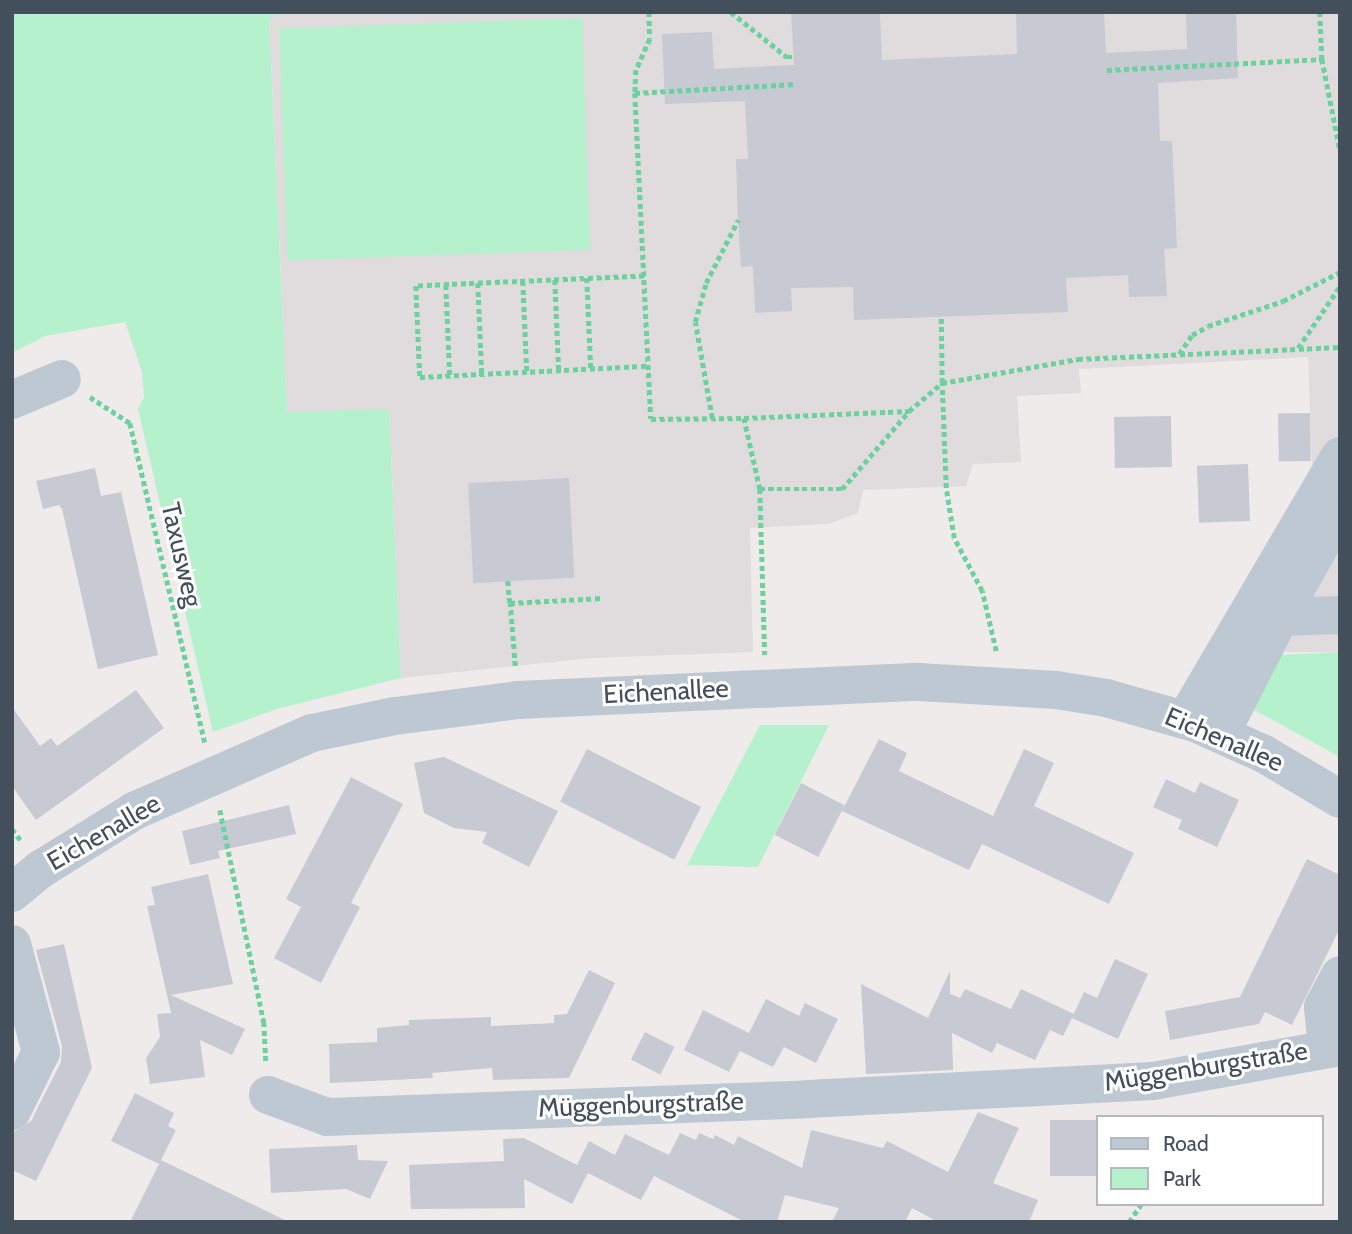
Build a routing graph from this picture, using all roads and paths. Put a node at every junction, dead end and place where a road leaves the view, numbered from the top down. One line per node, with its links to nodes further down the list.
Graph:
1 (649, 12): 8 (path)
2 (730, 12): 4 (path)
3 (1321, 12): 5 (path)
4 (794, 57)
5 (1322, 60): 6 (path); 9 (path)
6 (1107, 70)
7 (795, 84): 8 (path)
8 (635, 93): 12 (path)
9 (1340, 150)
10 (738, 220): 33 (path)
11 (1340, 272): 22 (path)
12 (644, 276): 13 (path); 23 (path)
13 (587, 278): 14 (path); 24 (path)
14 (555, 280): 15 (path); 25 (path)
15 (523, 281): 16 (path); 26 (path)
16 (478, 283): 17 (path); 27 (path)
17 (446, 285): 28 (path); 28 (path)
18 (1340, 286): 21 (path)
19 (941, 317): 30 (path)
20 (1340, 347): 21 (path)
21 (1297, 349): 22 (path)
22 (1178, 355): 30 (path)
23 (648, 366): 24 (path); 33 (path)
24 (591, 369): 25 (path)
25 (559, 370): 26 (path)
26 (527, 372): 27 (path)
27 (482, 374): 28 (path)
28 (450, 375)
29 (62, 379): 31 (street); 48 (path, Taxusweg)
30 (942, 383): 32 (path); 43 (path)
31 (12, 400)
32 (909, 411): 34 (path); 36 (path)
33 (712, 418): 34 (path)
34 (744, 418): 36 (path)
35 (1340, 456): 46 (street)
36 (760, 489): 44 (path)
37 (1336, 525): 42 (street)
38 (508, 581): 40 (path)
39 (603, 598): 40 (path)
40 (510, 603): 45 (path)
41 (1340, 615): 42 (street)
42 (1280, 617): 47 (street)
43 (999, 684): 44 (street, Eichenallee); 46 (street, Eichenallee)
44 (765, 687): 45 (street, Eichenallee)
45 (518, 699): 48 (street, Eichenallee)
46 (1185, 720): 47 (street, Eichenallee)
47 (1221, 733): 49 (street, Eichenallee)
48 (213, 774): 50 (street, Eichenallee); 54 (path)
49 (1340, 799)
50 (12, 893)
51 (12, 944): 55 (street)
52 (1340, 975): 53 (street)
53 (1333, 1048): 54 (street, Müggenburgstraße)
54 (268, 1095)
55 (12, 1111)
56 (1140, 1206): 57 (path)
57 (1129, 1222)

